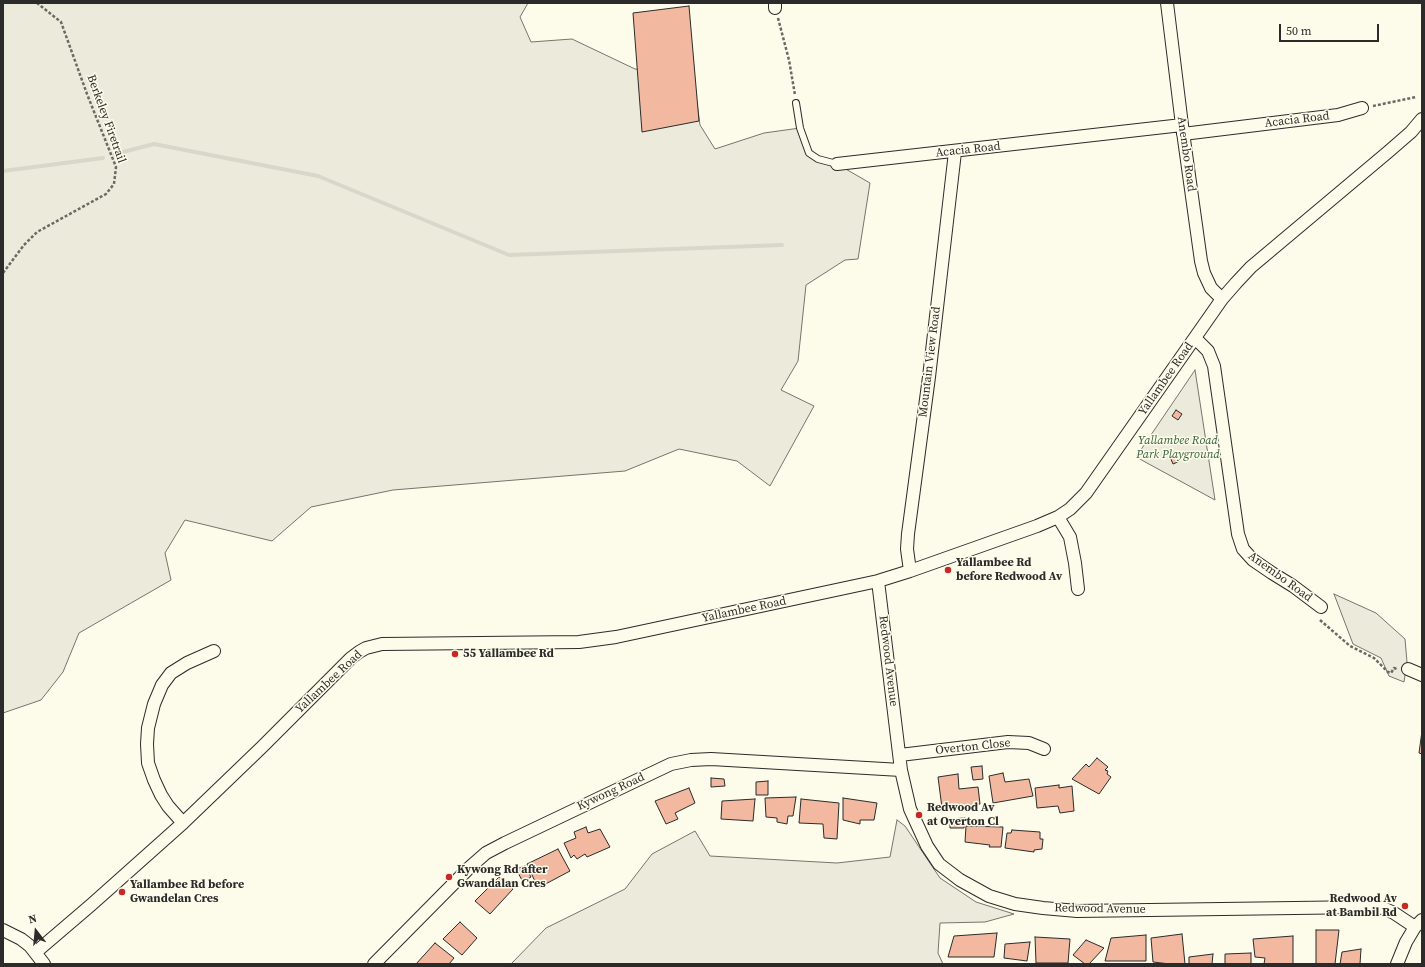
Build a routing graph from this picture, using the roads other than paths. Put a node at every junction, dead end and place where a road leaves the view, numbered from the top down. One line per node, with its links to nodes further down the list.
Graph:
1 (1167, 3): 5 (street, Anembo Road)
2 (796, 103): 7 (lane, Acacia Road)
3 (1362, 108): 5 (street, Acacia Road)
4 (1422, 119): 8 (street, Yallambee Road)
5 (1182, 130): 6 (street, Acacia Road); 8 (street, Anembo Road)
6 (955, 152): 7 (street, Acacia Road); 11 (street, Mountain View Road)
7 (837, 164)
8 (1222, 299): 9 (street, Yallambee Road)
9 (1195, 338): 10 (street, Yallambee Road); 14 (street, Anembo Road)
10 (1058, 517): 11 (street, Yallambee Road); 13 (street)
11 (910, 571): 12 (street, Yallambee Road)
12 (878, 581): 19 (street, Redwood Avenue); 21 (street, Yallambee Road)
13 (1078, 589)
14 (1321, 607)
15 (214, 651): 21 (street)
16 (1408, 669): 17 (street)
17 (1422, 675)
18 (1044, 749): 19 (street, Overton Close)
19 (900, 755): 20 (street, Redwood Avenue)
20 (901, 770): 22 (street, Redwood Avenue); 26 (street, Kywong Road)
21 (183, 823): 24 (street, Yallambee Road)
22 (1419, 923): 27 (street)
23 (3, 930): 24 (street)
24 (36, 952): 25 (street)
25 (44, 964)
26 (374, 964)
27 (1397, 964)

